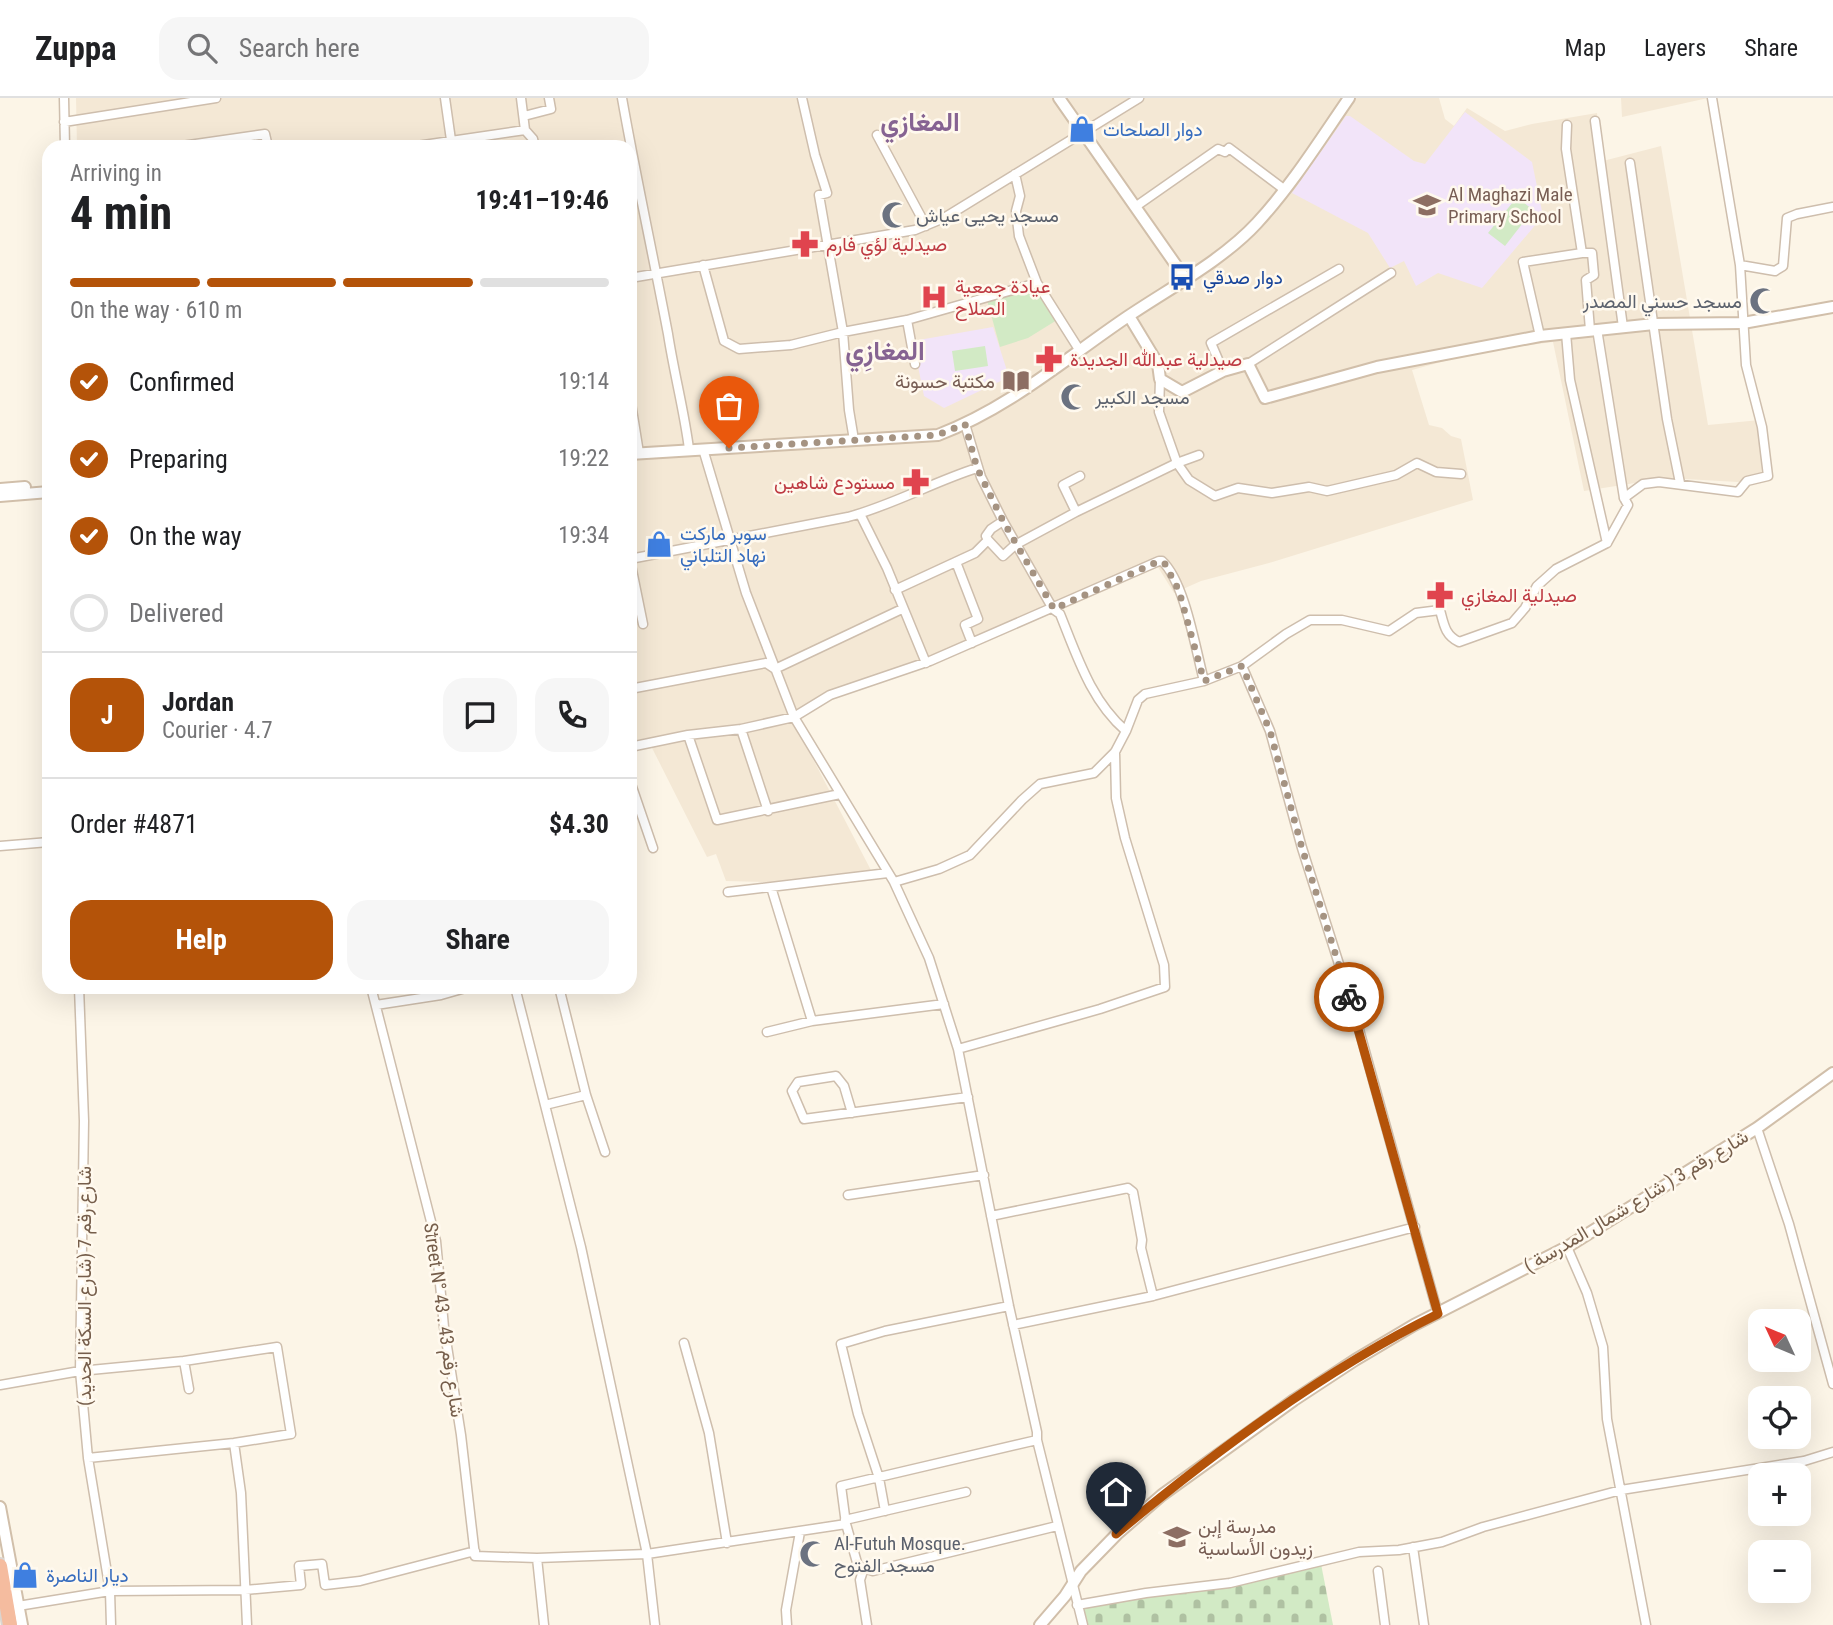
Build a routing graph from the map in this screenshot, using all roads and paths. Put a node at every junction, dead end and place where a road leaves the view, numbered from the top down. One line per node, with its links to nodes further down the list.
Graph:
1 (64, 98): 13 (street)
2 (216, 98): 13 (street)
3 (445, 98): 19 (street)
4 (521, 98): 12 (street)
5 (549, 98): 12 (street)
6 (622, 98): 25 (street)
7 (803, 98): 33 (street)
8 (1059, 98): 17 (street)
9 (1139, 98): 17 (street)
10 (1349, 98): 29 (street)
11 (1712, 98): 36 (street)
12 (524, 116): 16 (street)
13 (64, 121): 20 (street)
14 (1595, 121): 48 (street)
15 (1567, 125): 34 (street)
16 (525, 130): 19 (street); 24 (street)
17 (1083, 133): 27 (street); 30 (street)
18 (877, 135): 32 (street)
19 (451, 139): 23 (street)
20 (65, 140)
21 (223, 140): 22 (street)
22 (266, 140)
23 (446, 140)
24 (533, 140)
25 (629, 140)
26 (1630, 163): 47 (street)
27 (1016, 174): 32 (street); 42 (street)
28 (637, 184): 39 (street)
29 (1285, 190): 30 (street); 41 (street)
30 (1135, 207): 41 (street)
31 (1833, 207): 36 (street)
32 (926, 226): 33 (street)
33 (829, 244): 35 (street); 50 (street)
34 (1583, 253): 49 (street); 52 (street)
35 (703, 265): 39 (street); 50 (street)
36 (1740, 265): 46 (street)
37 (1339, 269): 56 (street)
38 (1391, 273): 55 (street)
39 (657, 274): 40 (street); 60 (street)
40 (637, 277)
41 (1185, 278): 44 (street)
42 (1037, 283): 45 (street); 53 (street)
43 (1833, 307): 46 (street)
44 (1129, 316): 53 (street); 57 (street)
45 (907, 320): 50 (street); 54 (street)
46 (1743, 323): 47 (street); 68 (street)
47 (1654, 324): 48 (street); 68 (street)
48 (1623, 327): 49 (street)
49 (1594, 330): 51 (street); 73 (street)
50 (843, 332): 59 (street)
51 (1566, 333): 52 (street); 79 (street)
52 (1540, 336): 55 (street)
53 (1080, 351): 58 (street)
54 (915, 364)
55 (1248, 364): 56 (street)
56 (1223, 371): 57 (street)
57 (1160, 379): 64 (street)
58 (965, 424): 59 (street); 65 (street)
59 (854, 440): 61 (street)
60 (689, 449): 61 (street); 62 (street)
61 (703, 449): 77 (street)
62 (637, 454)
63 (1199, 455): 64 (street)
64 (1177, 463): 66 (street); 74 (street)
65 (977, 468): 75 (street); 76 (street)
66 (1461, 474)
67 (1080, 477): 74 (street)
68 (1680, 483): 73 (street)
69 (42, 486): 70 (street)
70 (0, 489)
71 (42, 493): 72 (street)
72 (0, 496)
73 (1624, 498): 79 (street)
74 (1076, 512): 80 (street)
75 (860, 514): 77 (street); 83 (street)
76 (1003, 521): 78 (street); 80 (street)
77 (729, 538): 81 (street); 91 (street)
78 (988, 540): 80 (street); 82 (street)
79 (1606, 543): 90 (street)
80 (1017, 544): 86 (street)
81 (637, 558)
82 (956, 562): 83 (street); 88 (street)
83 (895, 590): 85 (street)
84 (637, 594): 87 (street)
85 (902, 609): 89 (street); 91 (street)
86 (1054, 609): 88 (street); 92 (street); 96 (street)
87 (643, 624)
88 (972, 643): 89 (street)
89 (926, 663): 94 (street)
90 (1242, 666): 92 (street); 130 (street)
91 (775, 668): 93 (street); 94 (street)
92 (1204, 681): 96 (street)
93 (637, 688)
94 (794, 717): 95 (street); 100 (street)
95 (741, 729): 97 (street); 102 (street)
96 (1126, 731): 99 (street)
97 (688, 735): 98 (street); 102 (street)
98 (637, 746)
99 (1115, 752): 107 (street); 119 (street)
100 (840, 794): 102 (street); 106 (street)
101 (637, 801): 105 (street)
102 (768, 811)
103 (42, 843): 104 (street)
104 (0, 846)
105 (653, 848)
106 (888, 873): 107 (street); 108 (street)
107 (894, 882): 115 (street)
108 (771, 887): 109 (street); 117 (street)
109 (728, 892)
110 (79, 994): 138 (street, شارع رقم 7 (شارع السكة الحديد))
111 (373, 994): 116 (street, Street N° 43 . شارع رقم 43)
112 (426, 994): 116 (street)
113 (517, 994): 123 (street)
114 (561, 994): 121 (street)
115 (944, 1004): 117 (street); 119 (street)
116 (376, 1005): 156 (street, Street N° 43 . شارع رقم 43)
117 (812, 1021): 118 (street)
118 (766, 1032)
119 (958, 1049): 122 (street)
120 (1833, 1073): 125 (street, شارع رقم 3 ( شارع شمال المدرسة ))
121 (586, 1094): 123 (street); 126 (street)
122 (968, 1097): 124 (street); 127 (street)
123 (545, 1105): 157 (street)
124 (852, 1113): 124 (street)
125 (1757, 1128): 131 (street, شارع رقم 3 ( شارع شمال المدرسة )); 139 (street)
126 (605, 1152)
127 (984, 1175): 128 (street); 129 (street)
128 (848, 1195)
129 (991, 1216): 132 (street); 133 (street)
130 (1415, 1227): 132 (street); 134 (street)
131 (1567, 1247): 134 (street, شارع رقم 3 ( شارع شمال المدرسة )); 147 (street)
132 (1153, 1296): 135 (street)
133 (1009, 1306): 135 (street); 146 (street)
134 (1438, 1314): 162 (street, شارع رقم 3 ( شارع شمال المدرسة ))
135 (1013, 1325): 142 (street)
136 (684, 1343): 154 (street)
137 (184, 1361): 138 (street); 141 (street); 143 (street)
138 (80, 1371): 140 (street); 145 (street, شارع رقم 7 (شارع السكة الحديد))
139 (1833, 1384)
140 (0, 1385)
141 (189, 1389)
142 (1037, 1440): 146 (street); 152 (street)
143 (234, 1443): 145 (street); 163 (street)
144 (1833, 1452): 147 (street)
145 (89, 1458): 164 (street, شارع رقم 7 (شارع السكة الحديد))
146 (878, 1478): 150 (street); 151 (street)
147 (1621, 1490): 155 (street); 179 (street)
148 (966, 1492): 150 (street)
149 (0, 1507): 166 (street)
150 (885, 1511): 151 (street)
151 (846, 1522): 153 (street); 160 (street)
152 (1058, 1525): 160 (street); 162 (street)
153 (800, 1532): 154 (street); 173 (street)
154 (727, 1543): 157 (street)
155 (1413, 1547): 165 (street); 178 (street)
156 (475, 1551): 158 (street); 163 (street)
157 (647, 1554): 158 (street); 172 (street)
158 (537, 1558): 171 (street)
159 (0, 1566): 167 (highway)
160 (863, 1567): 174 (street)
161 (1378, 1571): 177 (street)
162 (1073, 1585): 165 (street); 175 (street, شارع رقم 3 ( شارع شمال المدرسة ))
163 (245, 1590): 164 (street); 170 (street)
164 (110, 1591): 166 (street); 169 (street, شارع رقم 7 (شارع السكة الحديد))
165 (1077, 1605): 176 (street)
166 (18, 1606): 168 (street)
167 (10, 1625)
168 (22, 1625)
169 (111, 1625)
170 (247, 1625)
171 (544, 1625)
172 (655, 1625)
173 (787, 1625)
174 (867, 1625)
175 (1040, 1625)
176 (1083, 1625)
177 (1385, 1625)
178 (1424, 1625)
179 (1646, 1625)

